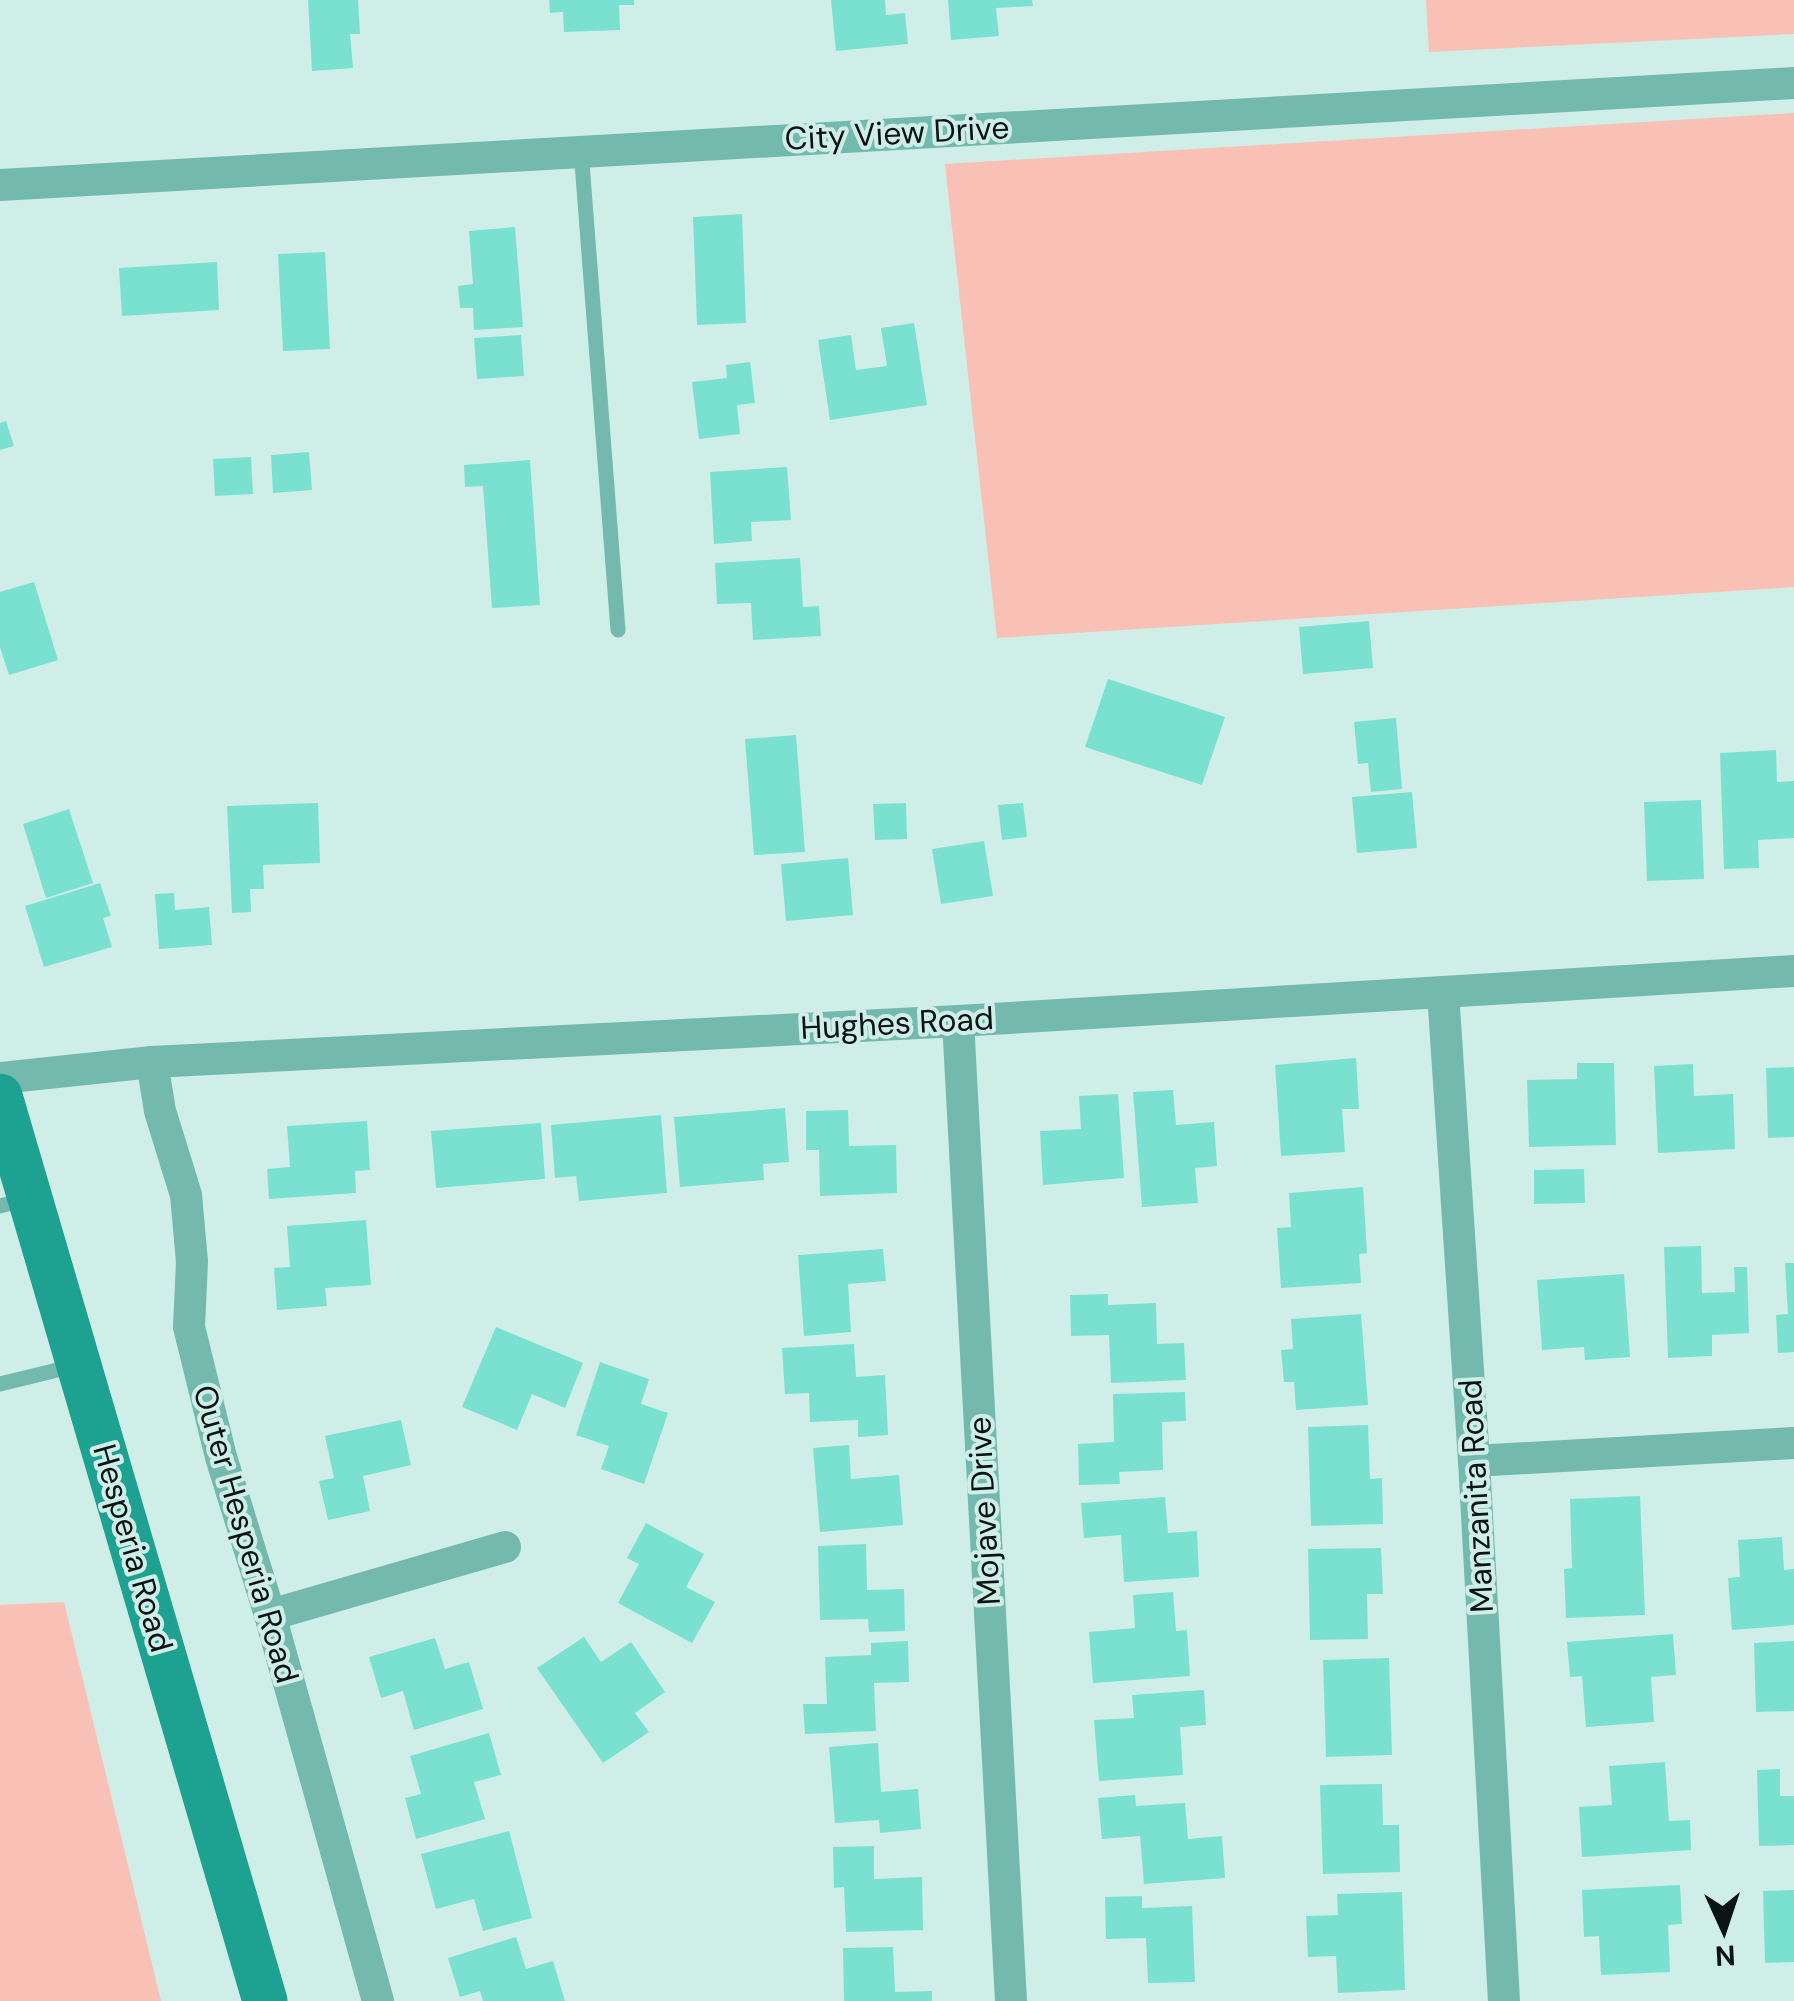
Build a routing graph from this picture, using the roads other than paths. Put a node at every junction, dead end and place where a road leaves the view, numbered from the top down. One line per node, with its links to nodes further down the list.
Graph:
1 (1794, 83): 2 (street, City View Drive)
2 (581, 150): 3 (street, City View Drive); 4 (lane)
3 (0, 185)
4 (618, 630)
5 (1794, 970): 6 (street, Hughes Road)
6 (1443, 992): 7 (street, Hughes Road); 15 (street, Manzanita Road)
7 (958, 1020): 8 (street, Hughes Road); 20 (street, Mojave Drive)
8 (152, 1062): 9 (street, Hughes Road); 17 (street, Outer Hesperia Road)
9 (0, 1078)
10 (0, 1096): 11 (main road, Hesperia Road)
11 (16, 1202): 12 (main road, Hesperia Road)
12 (80, 1365): 13 (lane); 18 (main road, Hesperia Road)
13 (0, 1384)
14 (1794, 1443): 15 (street)
15 (1474, 1461): 21 (street, Manzanita Road)
16 (504, 1547): 17 (street)
17 (270, 1615): 19 (street, Outer Hesperia Road)
18 (265, 2001)
19 (378, 2001)
20 (1011, 2001)
21 (1504, 2001)

